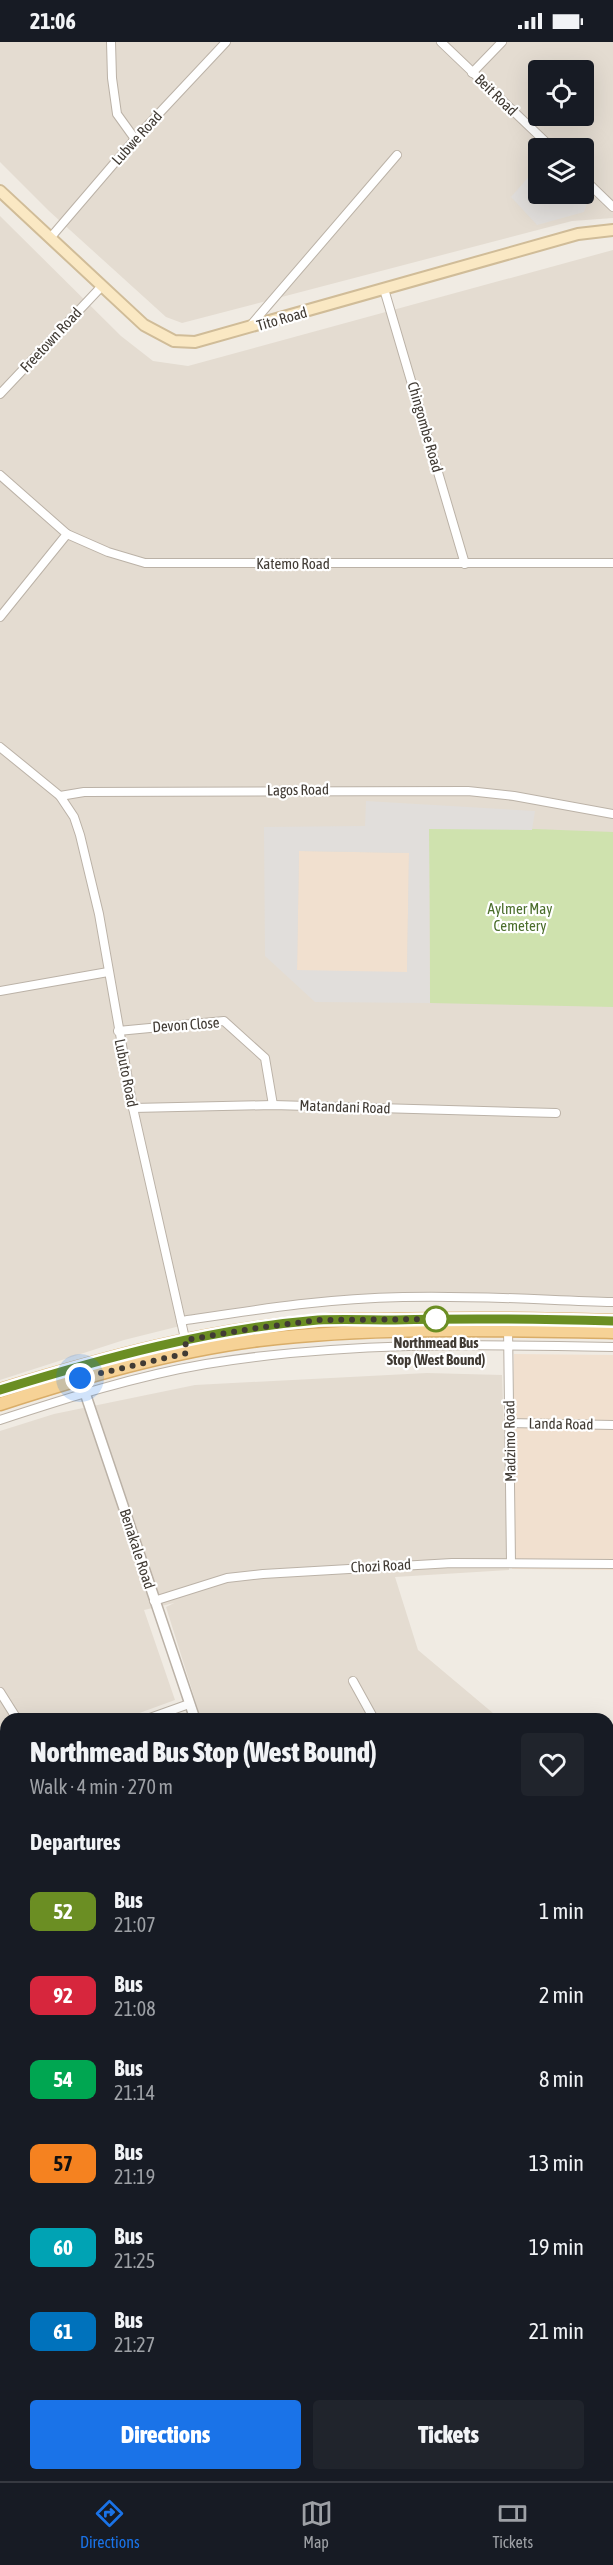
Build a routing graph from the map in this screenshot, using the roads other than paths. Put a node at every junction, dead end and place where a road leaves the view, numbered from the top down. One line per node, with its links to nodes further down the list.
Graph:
1 (111, 42): 7 (street)
2 (226, 42): 7 (street, Lubwe Road)
3 (441, 42): 5 (street, Beit Road)
4 (502, 42): 5 (street)
5 (472, 73): 6 (street, Beit Road)
6 (541, 138)
7 (135, 139): 13 (street, Lubwe Road)
8 (397, 155): 16 (street)
9 (594, 189): 11 (street)
10 (0, 190): 13 (main road, Tito Road)
11 (613, 207)
12 (613, 230): 15 (main road, Tito Road)
13 (51, 237): 14 (main road, Tito Road)
14 (102, 286): 16 (main road, Tito Road); 17 (street, Freetown Road)
15 (384, 290): 16 (main road, Tito Road); 21 (street, Chingombe Road)
16 (248, 328)
17 (0, 394)
18 (0, 475): 19 (street, Katemo Road)
19 (68, 534): 21 (street, Katemo Road); 22 (street)
20 (613, 563): 21 (street, Katemo Road)
21 (465, 564)
22 (0, 617)
23 (0, 747): 24 (street)
24 (60, 796): 25 (street, Lagos Road); 26 (street, Lubuto Road)
25 (613, 814)
26 (108, 972): 27 (street); 28 (street, Lubuto Road)
27 (0, 991)
28 (118, 1031): 29 (street, Devon Close); 30 (street, Lubuto Road)
29 (273, 1104): 30 (street, Matandani Road); 31 (street, Matandani Road)
30 (133, 1108): 33 (street, Lubuto Road)
31 (556, 1113)
32 (613, 1302): 33 (street)
33 (181, 1321): 38 (street, Lubuto Road)
34 (613, 1321): 35 (main road)
35 (508, 1324): 36 (main road); 37 (street, Madzimo Road); 38 (main road)
36 (613, 1332)
37 (508, 1345): 39 (street); 42 (street); 45 (street, Madzimo Road)
38 (186, 1346): 40 (main road); 41 (main road)
39 (613, 1347)
40 (80, 1378): 42 (street, Benakale Road); 43 (main road)
41 (0, 1390)
42 (86, 1392): 44 (street); 49 (street, Benakale Road)
43 (0, 1404)
44 (0, 1420)
45 (510, 1423): 46 (street, Landa Road); 47 (street, Madzimo Road)
46 (613, 1425)
47 (511, 1563): 48 (street, Chozi Road); 49 (street, Chozi Road)
48 (613, 1564)
49 (154, 1601): 52 (street, Benakale Road)
50 (353, 1681): 56 (street)
51 (0, 1692): 53 (street)
52 (189, 1704): 54 (street); 55 (street, Benakale Road)
53 (13, 1713)
54 (164, 1713)
55 (193, 1713)
56 (371, 1713)

